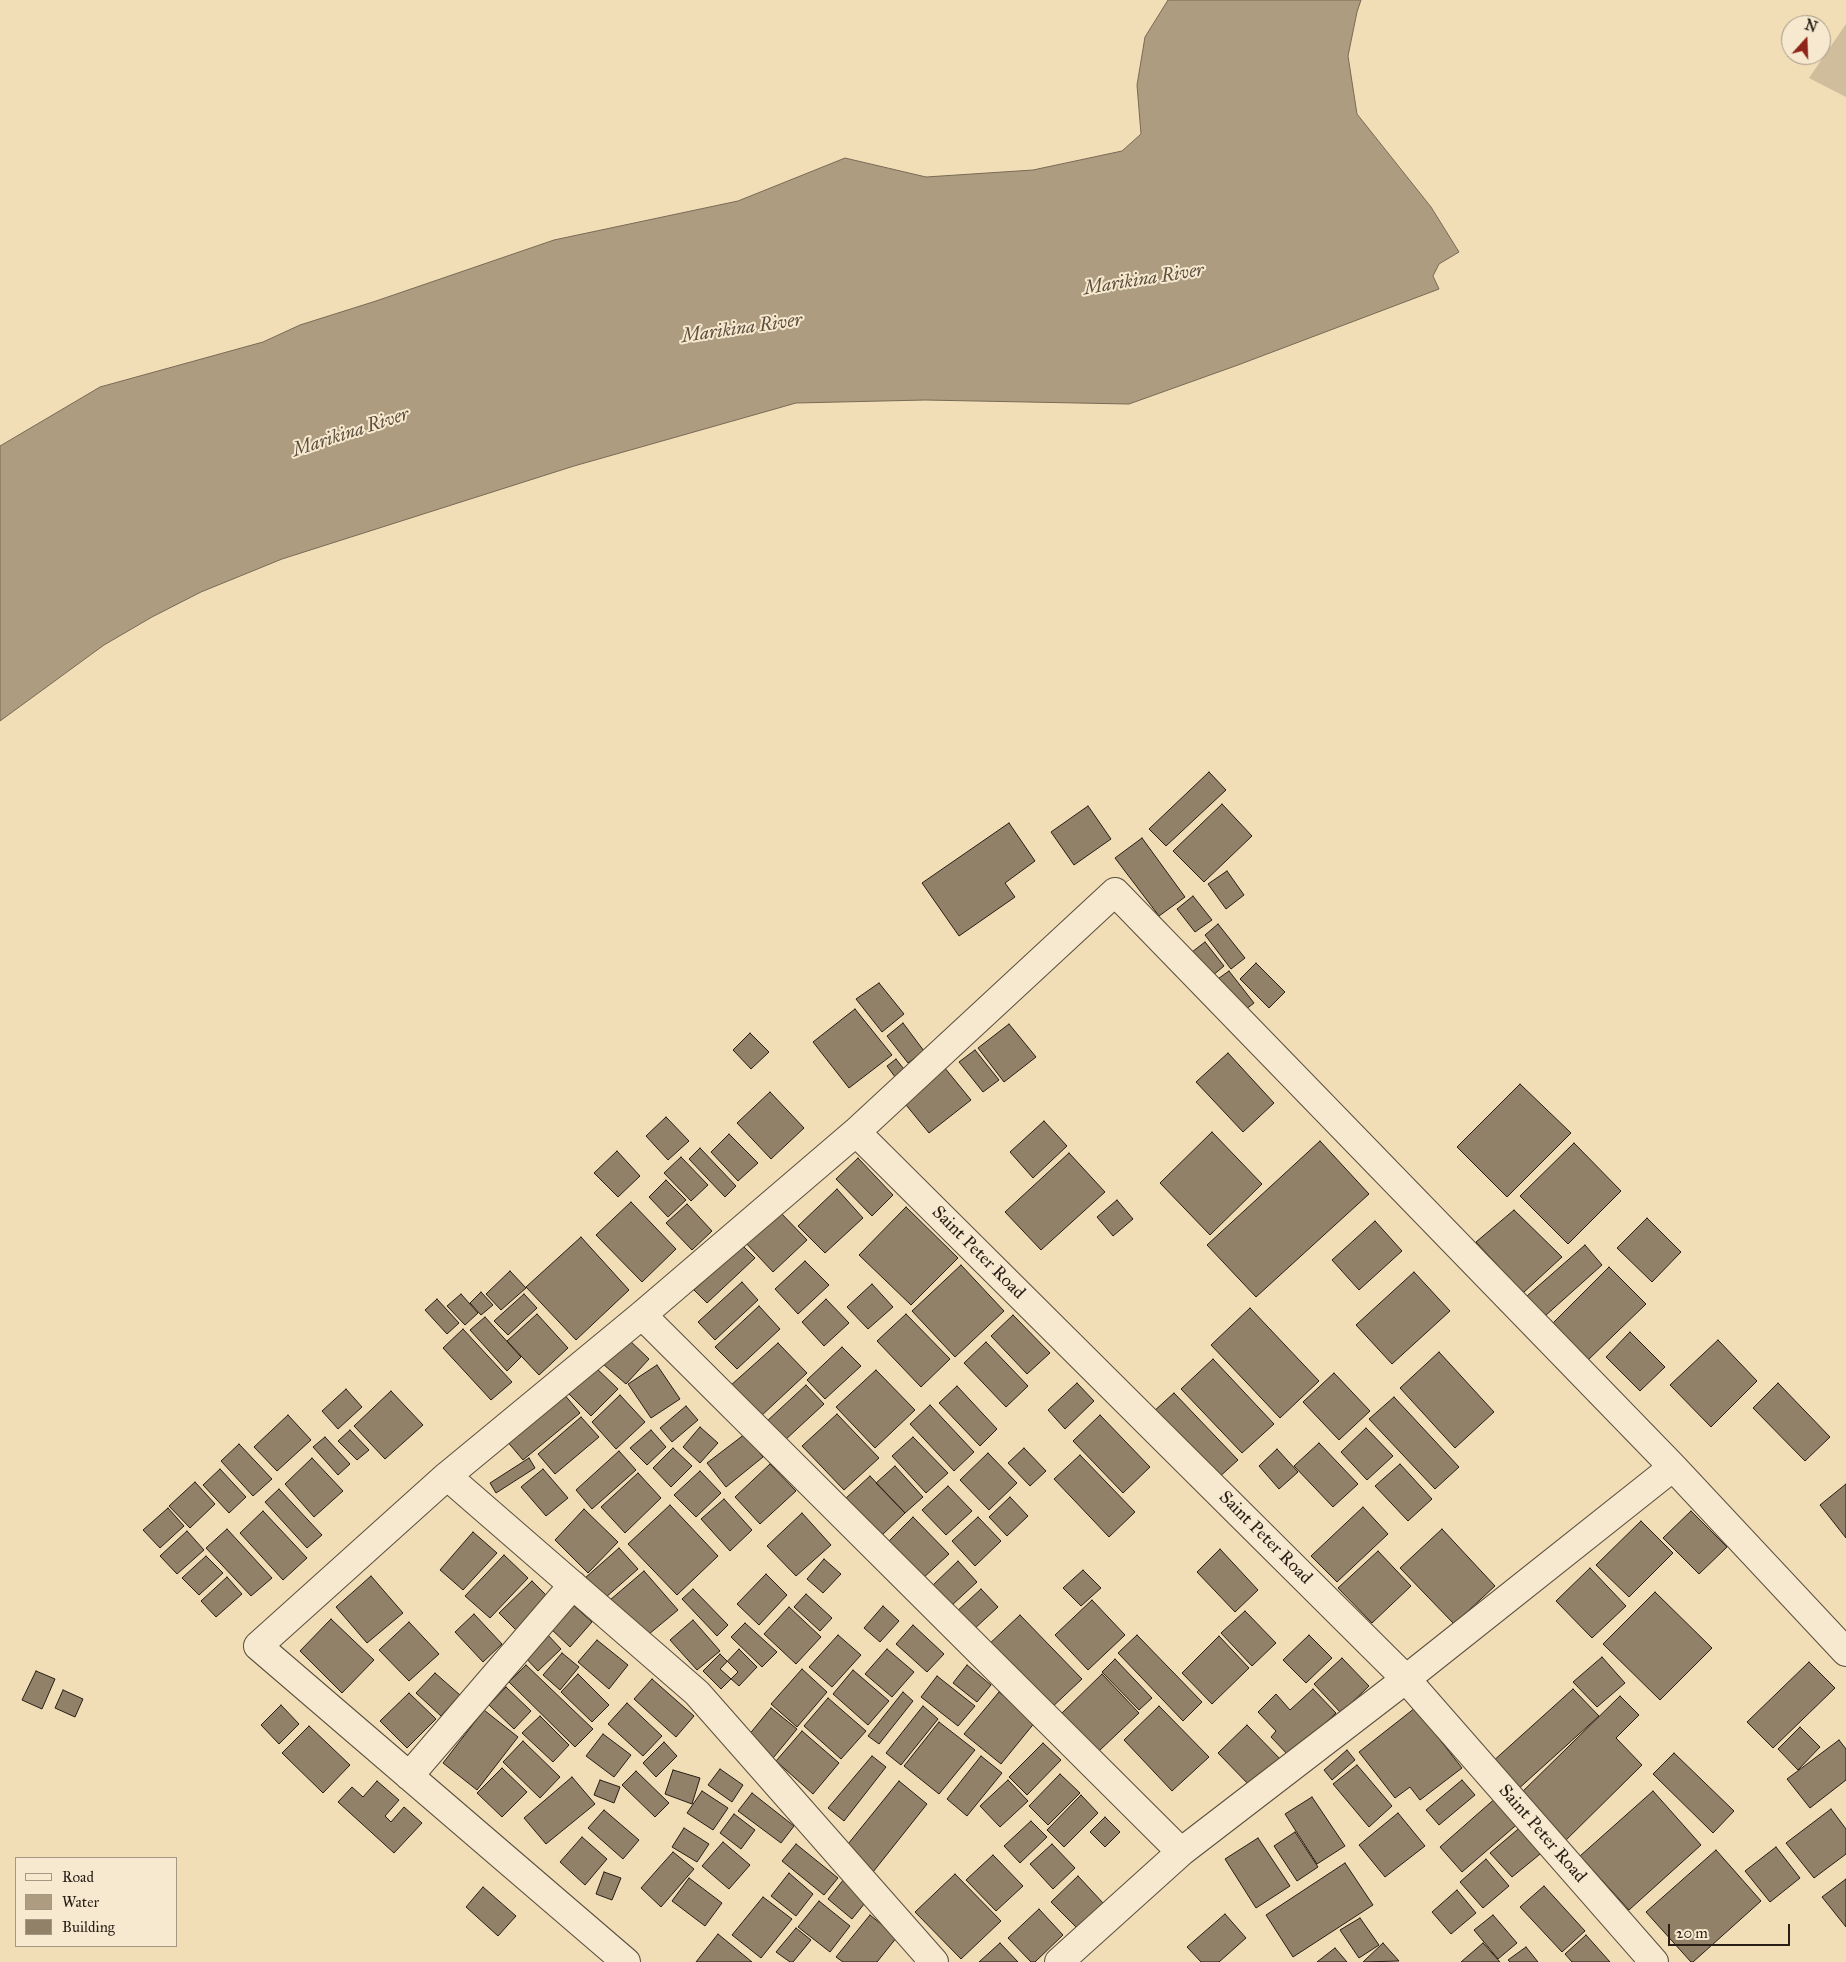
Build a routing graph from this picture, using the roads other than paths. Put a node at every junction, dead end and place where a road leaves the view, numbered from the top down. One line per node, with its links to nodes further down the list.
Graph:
1 (856, 1132): 2 (street); 3 (street); 7 (street, Saint Peter Road)
2 (642, 1315): 4 (street); 9 (street)
3 (1673, 1467): 6 (street); 7 (street)
4 (447, 1476): 5 (street); 8 (street)
5 (573, 1585): 8 (street); 11 (street)
6 (1846, 1652)
7 (1406, 1679): 9 (street); 13 (street, Saint Peter Road)
8 (409, 1776): 10 (street)
9 (1181, 1852): 12 (street)
10 (626, 1962)
11 (934, 1962)
12 (1059, 1962)
13 (1654, 1962)

